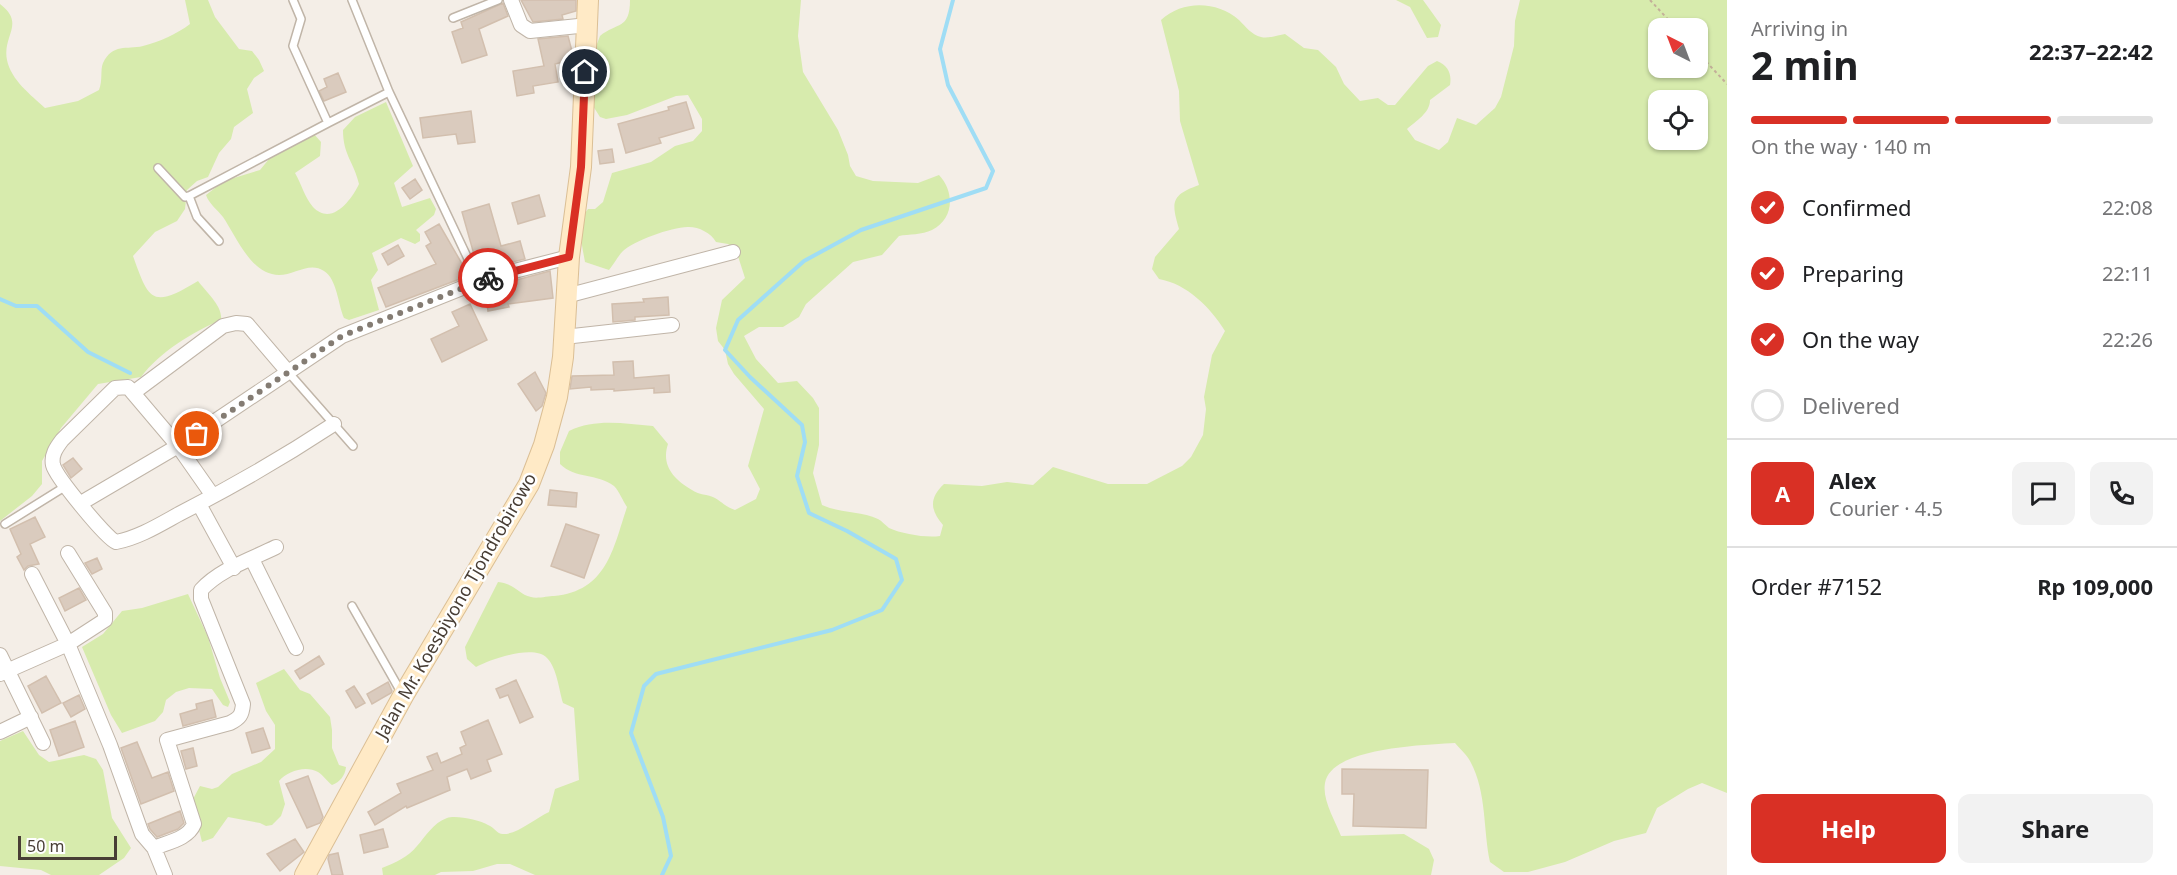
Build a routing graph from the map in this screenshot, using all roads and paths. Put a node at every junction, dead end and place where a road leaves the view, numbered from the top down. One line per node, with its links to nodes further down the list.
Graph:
1 (293, 0): 13 (lane)
2 (352, 0): 12 (lane)
3 (498, 0): 7 (lane)
4 (510, 0): 9 (street)
5 (588, 0): 9 (main road, Jalan Mr. Koesbiyono Tjondrobirowo)
6 (1650, 0): 8 (path)
7 (453, 18)
8 (1667, 18)
9 (588, 25): 18 (main road, Jalan Mr. Koesbiyono Tjondrobirowo)
10 (1708, 64): 11 (path)
11 (1727, 84)
12 (389, 92): 13 (lane); 19 (lane)
13 (328, 123): 15 (lane)
14 (158, 168): 15 (lane)
15 (189, 196): 16 (lane)
16 (219, 241)
17 (732, 252): 20 (street)
18 (569, 257): 19 (street); 20 (main road, Jalan Mr. Koesbiyono Tjondrobirowo)
19 (479, 282): 23 (street)
20 (567, 296): 22 (main road, Jalan Mr. Koesbiyono Tjondrobirowo)
21 (672, 325): 22 (street)
22 (564, 337): 43 (main road, Jalan Mr. Koesbiyono Tjondrobirowo)
23 (288, 372): 24 (street); 25 (lane); 26 (street)
24 (133, 393): 26 (street); 28 (street)
25 (334, 424): 27 (lane); 29 (street)
26 (178, 446): 29 (street); 30 (street)
27 (353, 446)
28 (66, 486): 30 (street); 32 (lane)
29 (213, 496): 31 (street)
30 (81, 504): 31 (street)
31 (199, 504): 36 (street)
32 (5, 524)
33 (276, 547): 35 (street)
34 (68, 554): 39 (street)
35 (252, 559): 36 (street); 40 (street)
36 (234, 568): 47 (street)
37 (32, 574): 39 (street)
38 (352, 606): 43 (lane)
39 (68, 644): 42 (street); 47 (street)
40 (296, 648)
41 (0, 655): 42 (street)
42 (4, 672): 44 (street)
43 (403, 696): 49 (main road, Jalan Mr. Koesbiyono Tjondrobirowo)
44 (31, 717): 45 (street); 46 (street)
45 (0, 732)
46 (43, 743)
47 (154, 848): 48 (street)
48 (165, 875)
49 (305, 875)

